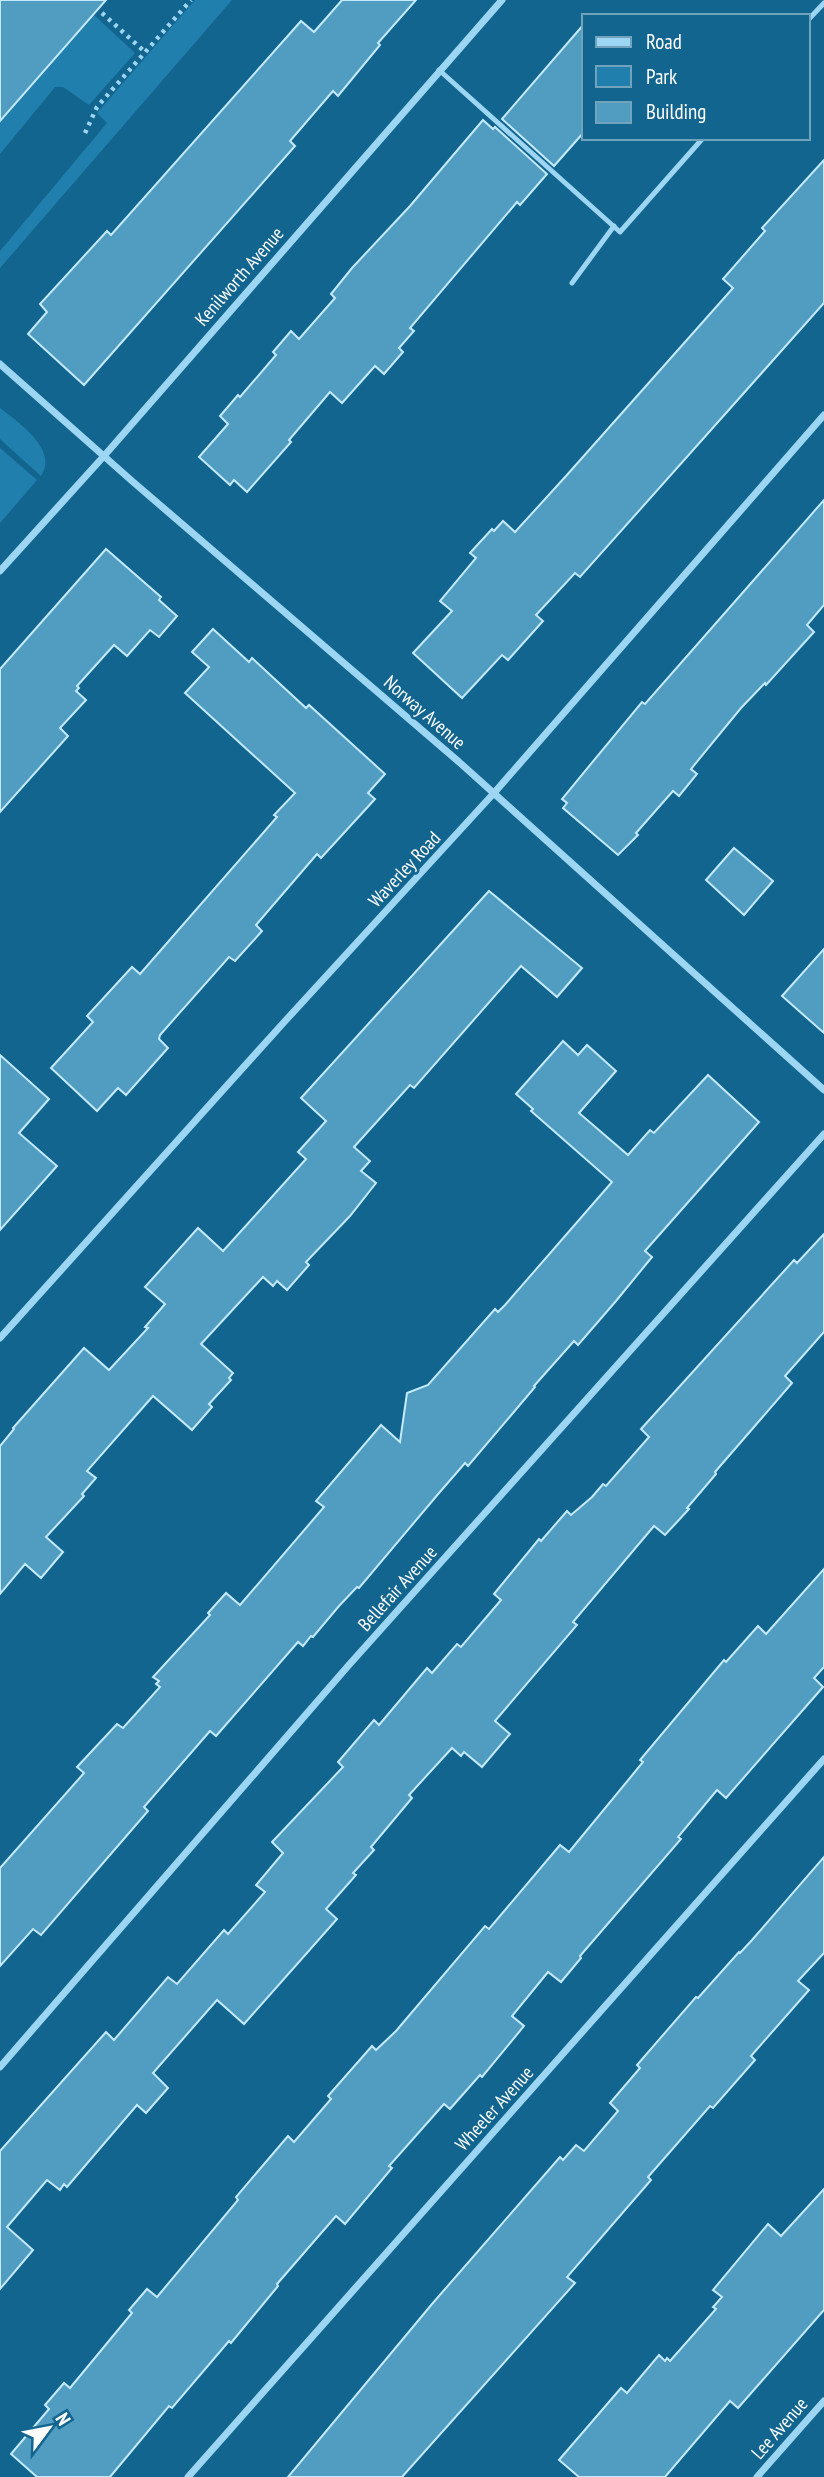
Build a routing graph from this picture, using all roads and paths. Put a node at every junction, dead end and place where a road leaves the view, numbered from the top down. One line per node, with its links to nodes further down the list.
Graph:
1 (191, 0): 6 (path)
2 (502, 0): 7 (street, Kenilworth Avenue)
3 (824, 2): 5 (lane)
4 (102, 13): 6 (path)
5 (810, 18)
6 (145, 52): 8 (path)
7 (439, 70): 10 (lane); 14 (street, Kenilworth Avenue)
8 (85, 134)
9 (701, 140): 10 (lane)
10 (614, 226): 11 (lane)
11 (572, 283)
12 (0, 364): 14 (street, Norway Avenue)
13 (824, 415): 16 (street, Waverley Road)
14 (104, 456): 15 (street, Kenilworth Avenue); 16 (street, Norway Avenue)
15 (0, 572)
16 (494, 793): 17 (street, Norway Avenue); 19 (street, Waverley Road)
17 (824, 1090)
18 (824, 1134): 21 (street, Bellefair Avenue)
19 (0, 1338)
20 (824, 1759): 23 (street, Wheeler Avenue)
21 (0, 2067)
22 (824, 2401): 24 (street, Lee Avenue)
23 (188, 2477)
24 (757, 2477)

